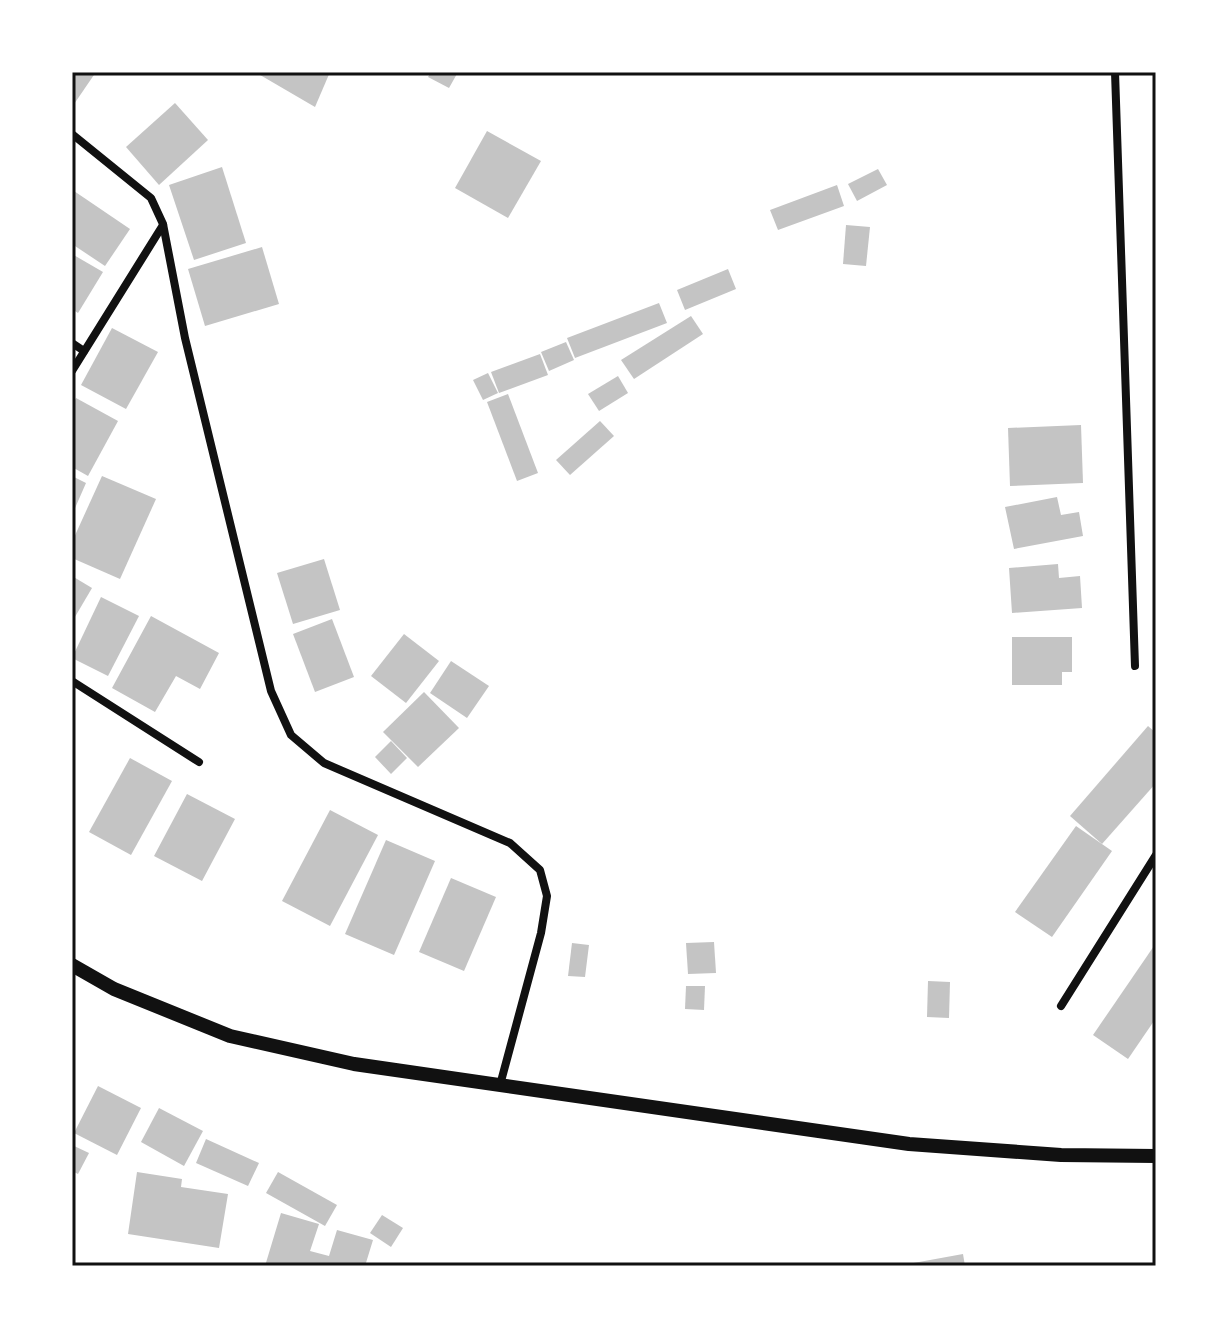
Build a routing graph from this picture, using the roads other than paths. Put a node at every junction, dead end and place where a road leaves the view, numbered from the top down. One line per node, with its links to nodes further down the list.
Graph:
1 (1115, 72): 7 (street)
2 (72, 134): 3 (street)
3 (163, 224): 5 (street); 13 (street)
4 (72, 343): 5 (street)
5 (84, 351): 6 (street)
6 (72, 371)
7 (1135, 666)
8 (72, 681): 9 (street)
9 (199, 762)
10 (1156, 855): 12 (street)
11 (72, 965): 13 (street)
12 (1061, 1006)
13 (500, 1085): 14 (street)
14 (1156, 1156)

